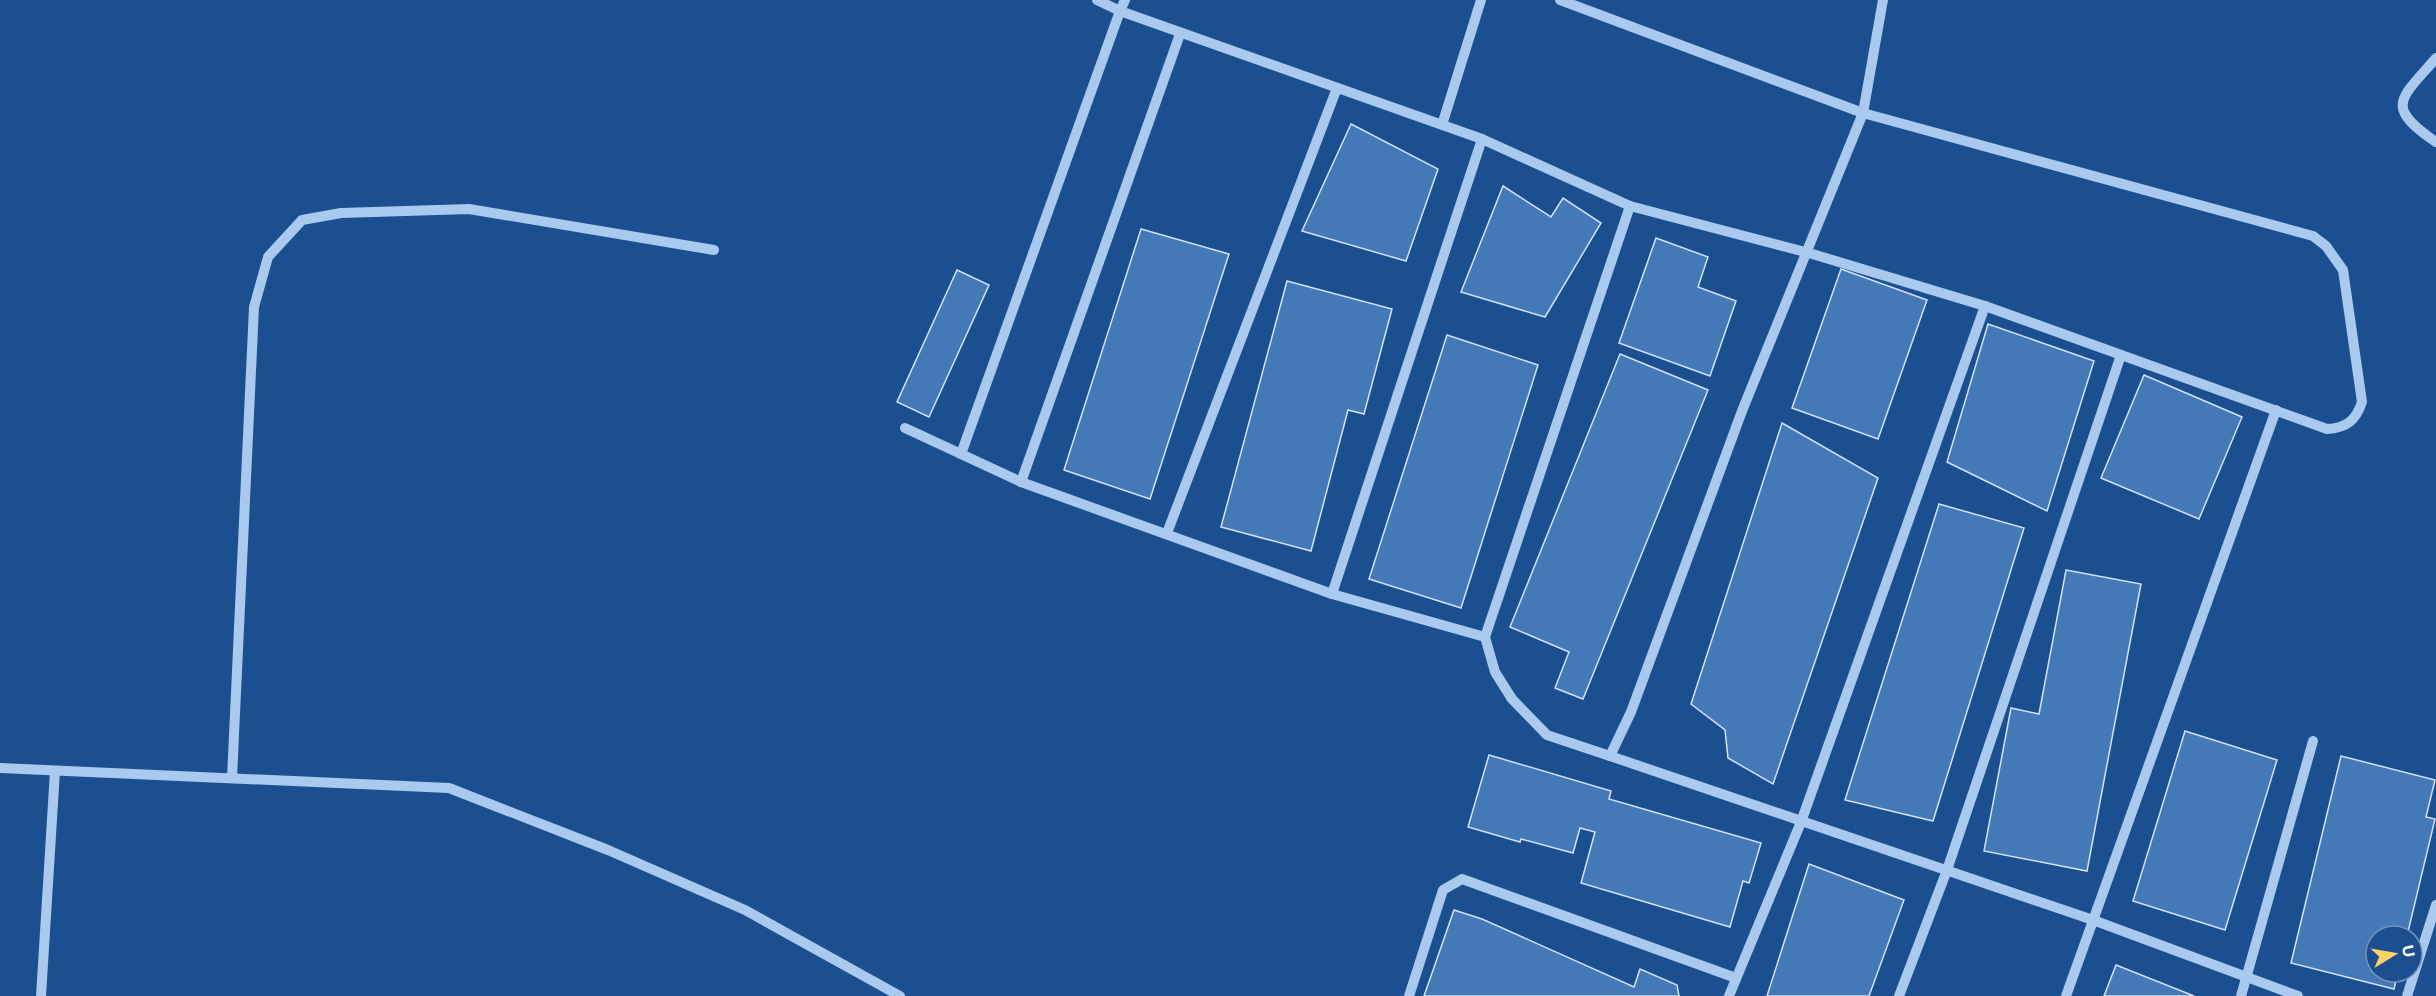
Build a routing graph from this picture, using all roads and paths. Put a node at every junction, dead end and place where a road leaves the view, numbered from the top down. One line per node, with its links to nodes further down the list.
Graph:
1 (1097, 0): 6 (street)
2 (1125, 0): 6 (street)
3 (1481, 0): 11 (street)
4 (1560, 0): 10 (street)
5 (1883, 0): 10 (street)
6 (1120, 11): 7 (street); 21 (street)
7 (1180, 34): 9 (street); 22 (street)
8 (2436, 58): 13 (street)
9 (1337, 88): 11 (street); 23 (street)
10 (1863, 113): 16 (street); 19 (street)
11 (1442, 125): 12 (street)
12 (1482, 139): 14 (street); 24 (street)
13 (2436, 142)
14 (1630, 206): 16 (street); 25 (street)
15 (714, 250): 30 (street)
16 (1809, 253): 17 (street); 27 (street)
17 (1985, 306): 18 (street); 31 (street)
18 (2121, 355): 19 (street); 32 (street)
19 (2276, 410): 34 (street)
20 (905, 428): 21 (street)
21 (961, 454): 22 (street)
22 (1021, 482): 23 (street)
23 (1167, 533): 24 (street)
24 (1332, 594): 25 (street)
25 (1485, 637): 27 (street)
26 (2313, 741): 35 (street)
27 (1610, 756): 31 (street)
28 (0, 768): 29 (street)
29 (55, 771): 30 (street); 37 (street)
30 (232, 778): 38 (street)
31 (1801, 822): 32 (street); 36 (street)
32 (1947, 870): 34 (street); 41 (street)
33 (2436, 905): 45 (street)
34 (2093, 920): 35 (street); 42 (street)
35 (2247, 977): 43 (street); 44 (street)
36 (1736, 978): 39 (street); 40 (street)
37 (41, 996)
38 (900, 996)
39 (1409, 996)
40 (1729, 996)
41 (1899, 996)
42 (2066, 996)
43 (2241, 996)
44 (2298, 996)
45 (2407, 996)

